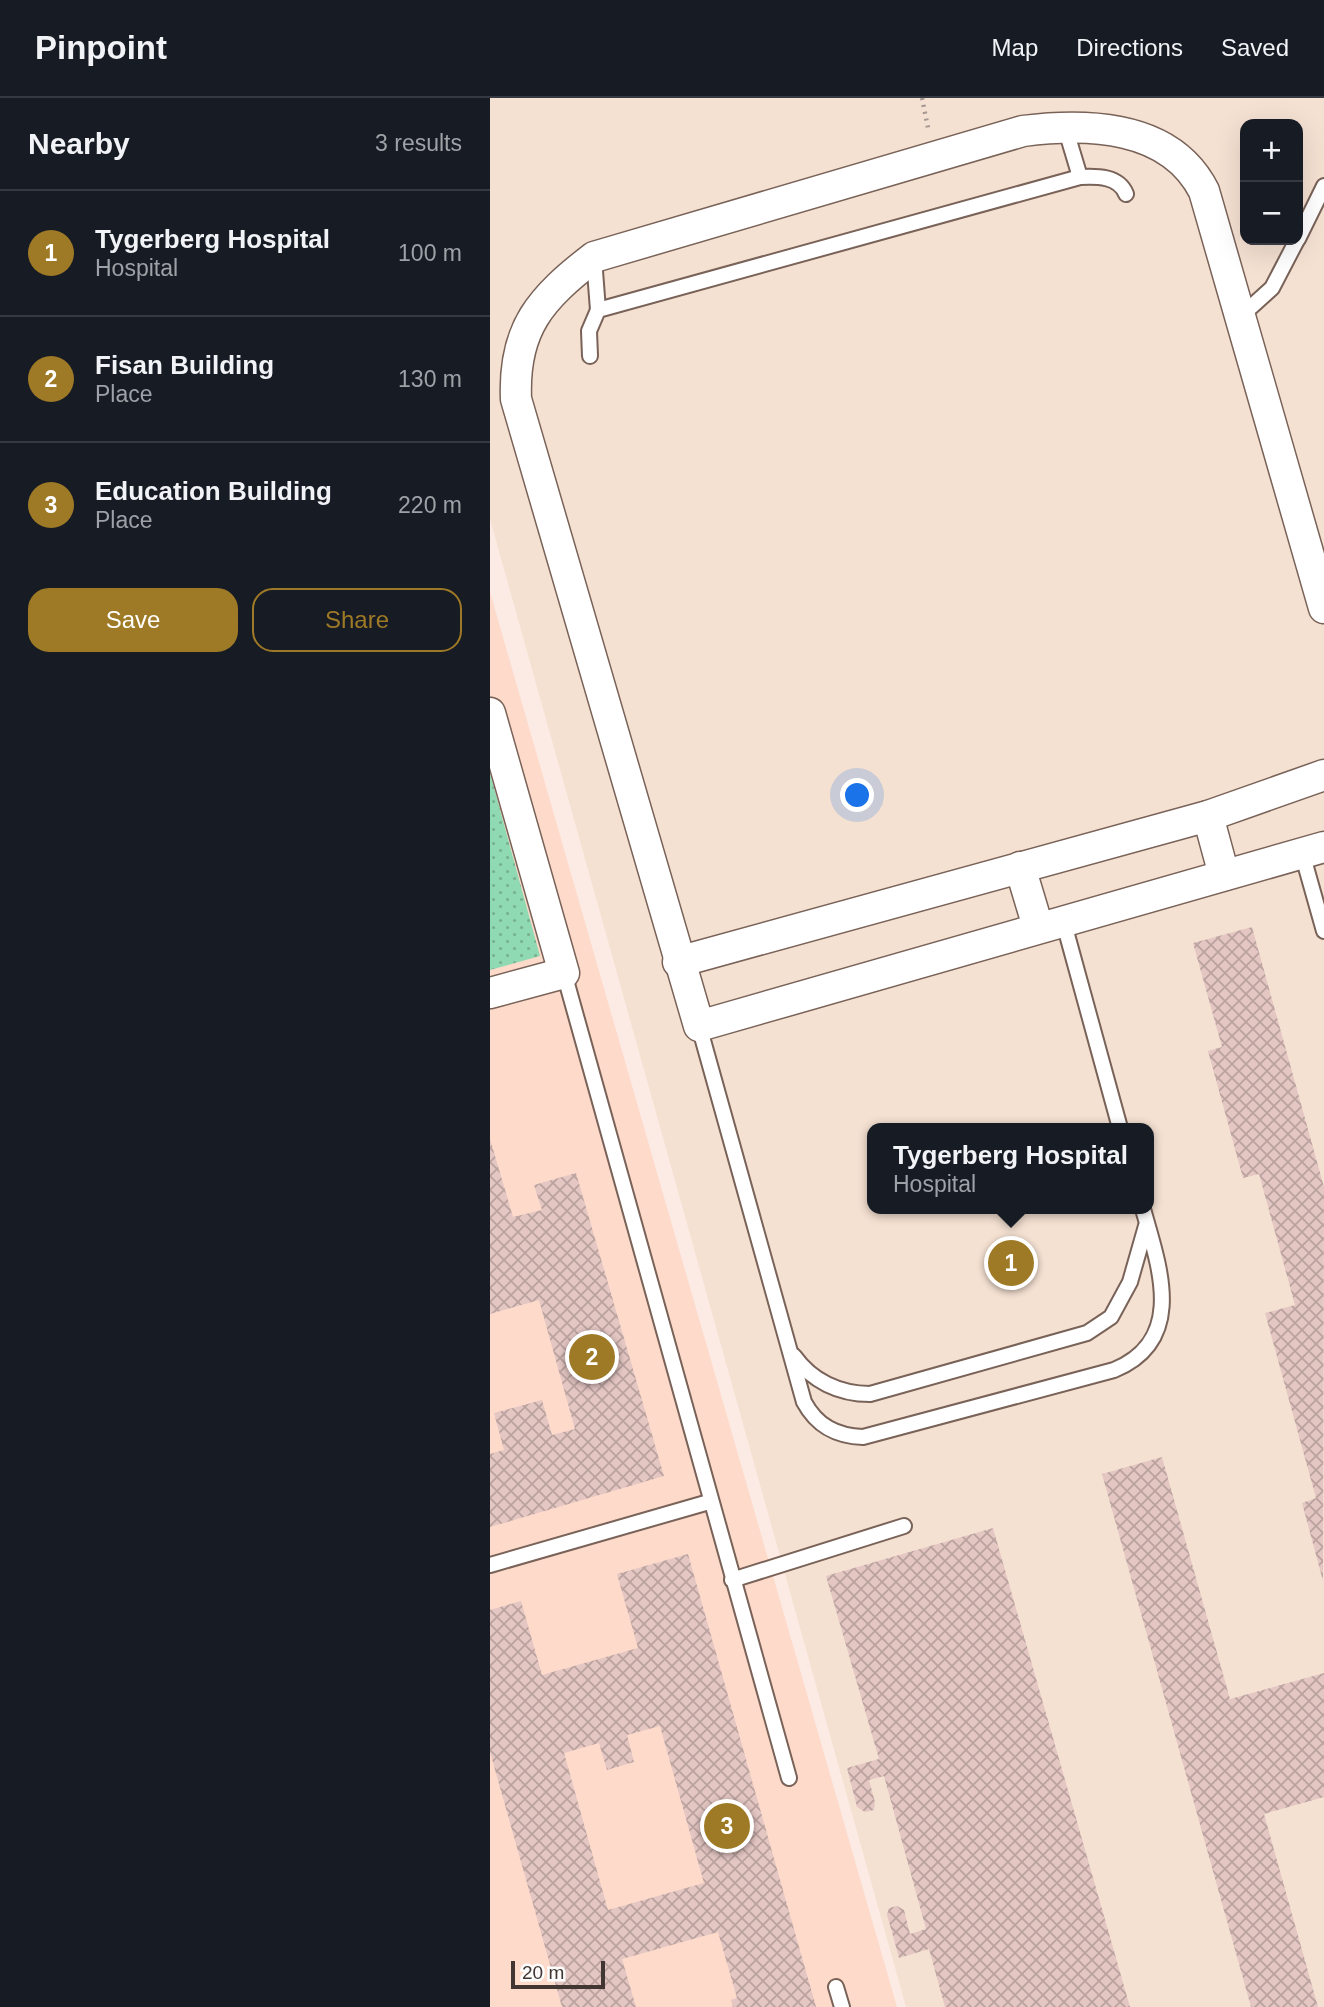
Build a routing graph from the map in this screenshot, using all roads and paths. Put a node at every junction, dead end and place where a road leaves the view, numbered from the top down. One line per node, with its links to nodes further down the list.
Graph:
1 (1064, 126): 2 (lane); 7 (street); 9 (street)
2 (1080, 177): 4 (lane); 8 (lane)
3 (1324, 186): 5 (lane)
4 (1126, 194)
5 (1303, 229)
6 (1295, 245): 9 (lane)
7 (594, 257): 8 (lane); 20 (street)
8 (598, 310): 10 (lane)
9 (1241, 316): 11 (street)
10 (590, 356)
11 (1324, 608)
12 (490, 712): 21 (street)
13 (1324, 775): 14 (street)
14 (1208, 816): 16 (street); 17 (street)
15 (1313, 850): 17 (street); 19 (lane)
16 (1020, 867): 18 (street); 20 (street)
17 (1224, 875): 18 (street)
18 (1050, 923): 23 (street); 24 (lane)
19 (1324, 931)
20 (678, 962): 23 (street)
21 (564, 973): 22 (street); 28 (lane)
22 (490, 993)
23 (699, 1026): 27 (lane)
24 (1118, 1123)
25 (1144, 1214): 26 (lane)
26 (1147, 1224): 27 (lane); 27 (lane)
27 (789, 1349)
28 (709, 1502): 30 (lane); 31 (lane)
29 (904, 1526): 31 (lane)
30 (490, 1565)
31 (732, 1580): 32 (lane)
32 (789, 1778)
33 (836, 1987): 34 (lane)
34 (842, 2007)

